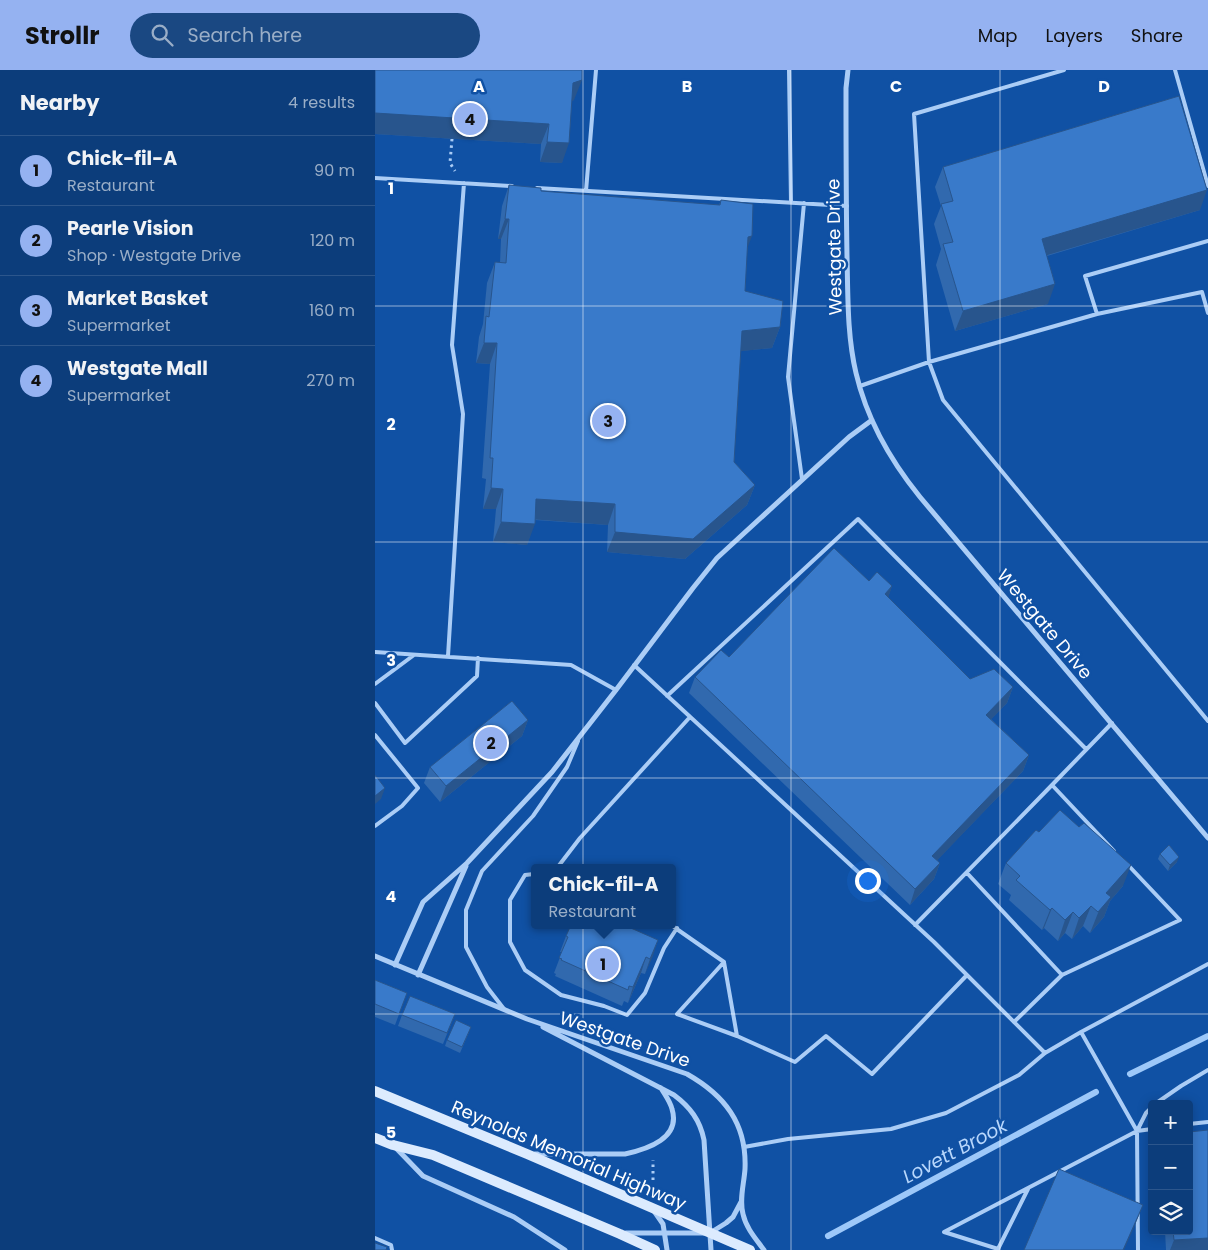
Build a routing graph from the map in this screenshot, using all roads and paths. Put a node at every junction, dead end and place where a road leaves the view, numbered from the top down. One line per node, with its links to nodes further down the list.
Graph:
1 (596, 70): 12 (lane)
2 (789, 70): 13 (lane)
3 (848, 70): 15 (street, Westgate Drive)
4 (1064, 70): 21 (lane)
5 (1175, 70): 9 (lane)
6 (452, 139): 8 (path)
7 (375, 178): 8 (lane)
8 (464, 183): 10 (lane); 27 (lane)
9 (1208, 186)
10 (520, 187)
11 (530, 187): 12 (lane)
12 (586, 191): 13 (lane)
13 (791, 202): 14 (lane)
14 (803, 203): 15 (lane); 24 (lane)
15 (847, 206): 22 (street, Westgate Drive)
16 (1208, 241): 20 (lane)
17 (1208, 290): 18 (lane)
18 (1202, 292): 19 (lane); 20 (lane)
19 (1208, 313)
20 (1097, 314): 21 (lane)
21 (929, 362): 22 (lane); 35 (lane)
22 (860, 386): 23 (street, Westgate Drive)
23 (871, 420): 24 (street); 36 (street, Westgate Drive)
24 (802, 479): 29 (street)
25 (375, 652): 26 (lane)
26 (414, 654): 27 (lane); 30 (lane)
27 (449, 656): 28 (lane)
28 (478, 658): 31 (lane); 33 (lane)
29 (634, 665): 31 (street); 32 (lane)
30 (375, 684)
31 (616, 690): 37 (street)
32 (667, 696): 34 (lane); 39 (lane)
33 (375, 703)
34 (690, 717): 46 (lane); 49 (lane)
35 (1208, 721)
36 (1112, 723): 39 (lane); 42 (street, Westgate Drive)
37 (581, 733): 44 (street); 58 (lane)
38 (375, 735): 41 (lane)
39 (1086, 749): 40 (lane)
40 (1051, 785): 43 (lane); 47 (lane)
41 (375, 826)
42 (1208, 838)
43 (1119, 856)
44 (467, 863): 54 (street); 55 (street)
45 (1126, 863): 57 (lane)
46 (560, 864)
47 (967, 873): 49 (lane); 57 (lane)
48 (531, 874): 50 (lane)
49 (915, 925): 56 (lane)
50 (677, 928): 52 (lane)
51 (375, 956): 54 (street, Westgate Drive)
52 (723, 962): 62 (lane); 62 (lane)
53 (1208, 964): 61 (lane)
54 (395, 965): 55 (street, Westgate Drive)
55 (419, 975): 58 (street, Westgate Drive)
56 (967, 975): 60 (lane); 62 (lane)
57 (1062, 975): 60 (lane)
58 (506, 1011): 59 (street, Westgate Drive)
59 (527, 1019): 65 (street, Westgate Drive); 75 (street, Westgate Drive)
60 (1014, 1022): 63 (lane)
61 (1081, 1032): 63 (lane); 72 (lane)
62 (737, 1036)
63 (1045, 1053): 75 (lane)
64 (1208, 1070): 67 (lane)
65 (661, 1088): 76 (street, Westgate Drive); 82 (street, Westgate Drive)
66 (375, 1091): 76 (main road, Reynolds Memorial Highway)
67 (1160, 1100)
68 (1148, 1111): 72 (lane)
69 (1208, 1122): 70 (lane)
70 (1193, 1124)
71 (1148, 1130): 72 (lane)
72 (1137, 1131): 79 (lane); 93 (lane)
73 (375, 1138): 74 (main road)
74 (393, 1145): 83 (main road); 87 (street)
75 (744, 1147): 80 (street, Westgate Drive)
76 (527, 1154): 81 (main road, Reynolds Memorial Highway)
77 (653, 1160): 78 (path)
78 (653, 1180)
79 (1028, 1188): 79 (lane)
80 (742, 1199): 82 (street, Westgate Drive); 92 (street, Westgate Drive)
81 (652, 1208): 82 (main road, Reynolds Memorial Highway); 84 (street)
82 (710, 1233): 84 (street); 90 (street, Westgate Drive); 91 (main road, Reynolds Memorial Highway)
83 (620, 1234): 84 (street); 88 (main road)
84 (665, 1234): 89 (street)
85 (375, 1238): 86 (lane)
86 (393, 1250)
87 (565, 1250)
88 (655, 1250)
89 (667, 1250)
90 (711, 1250)
91 (750, 1250)
92 (764, 1250)
93 (1138, 1250)

